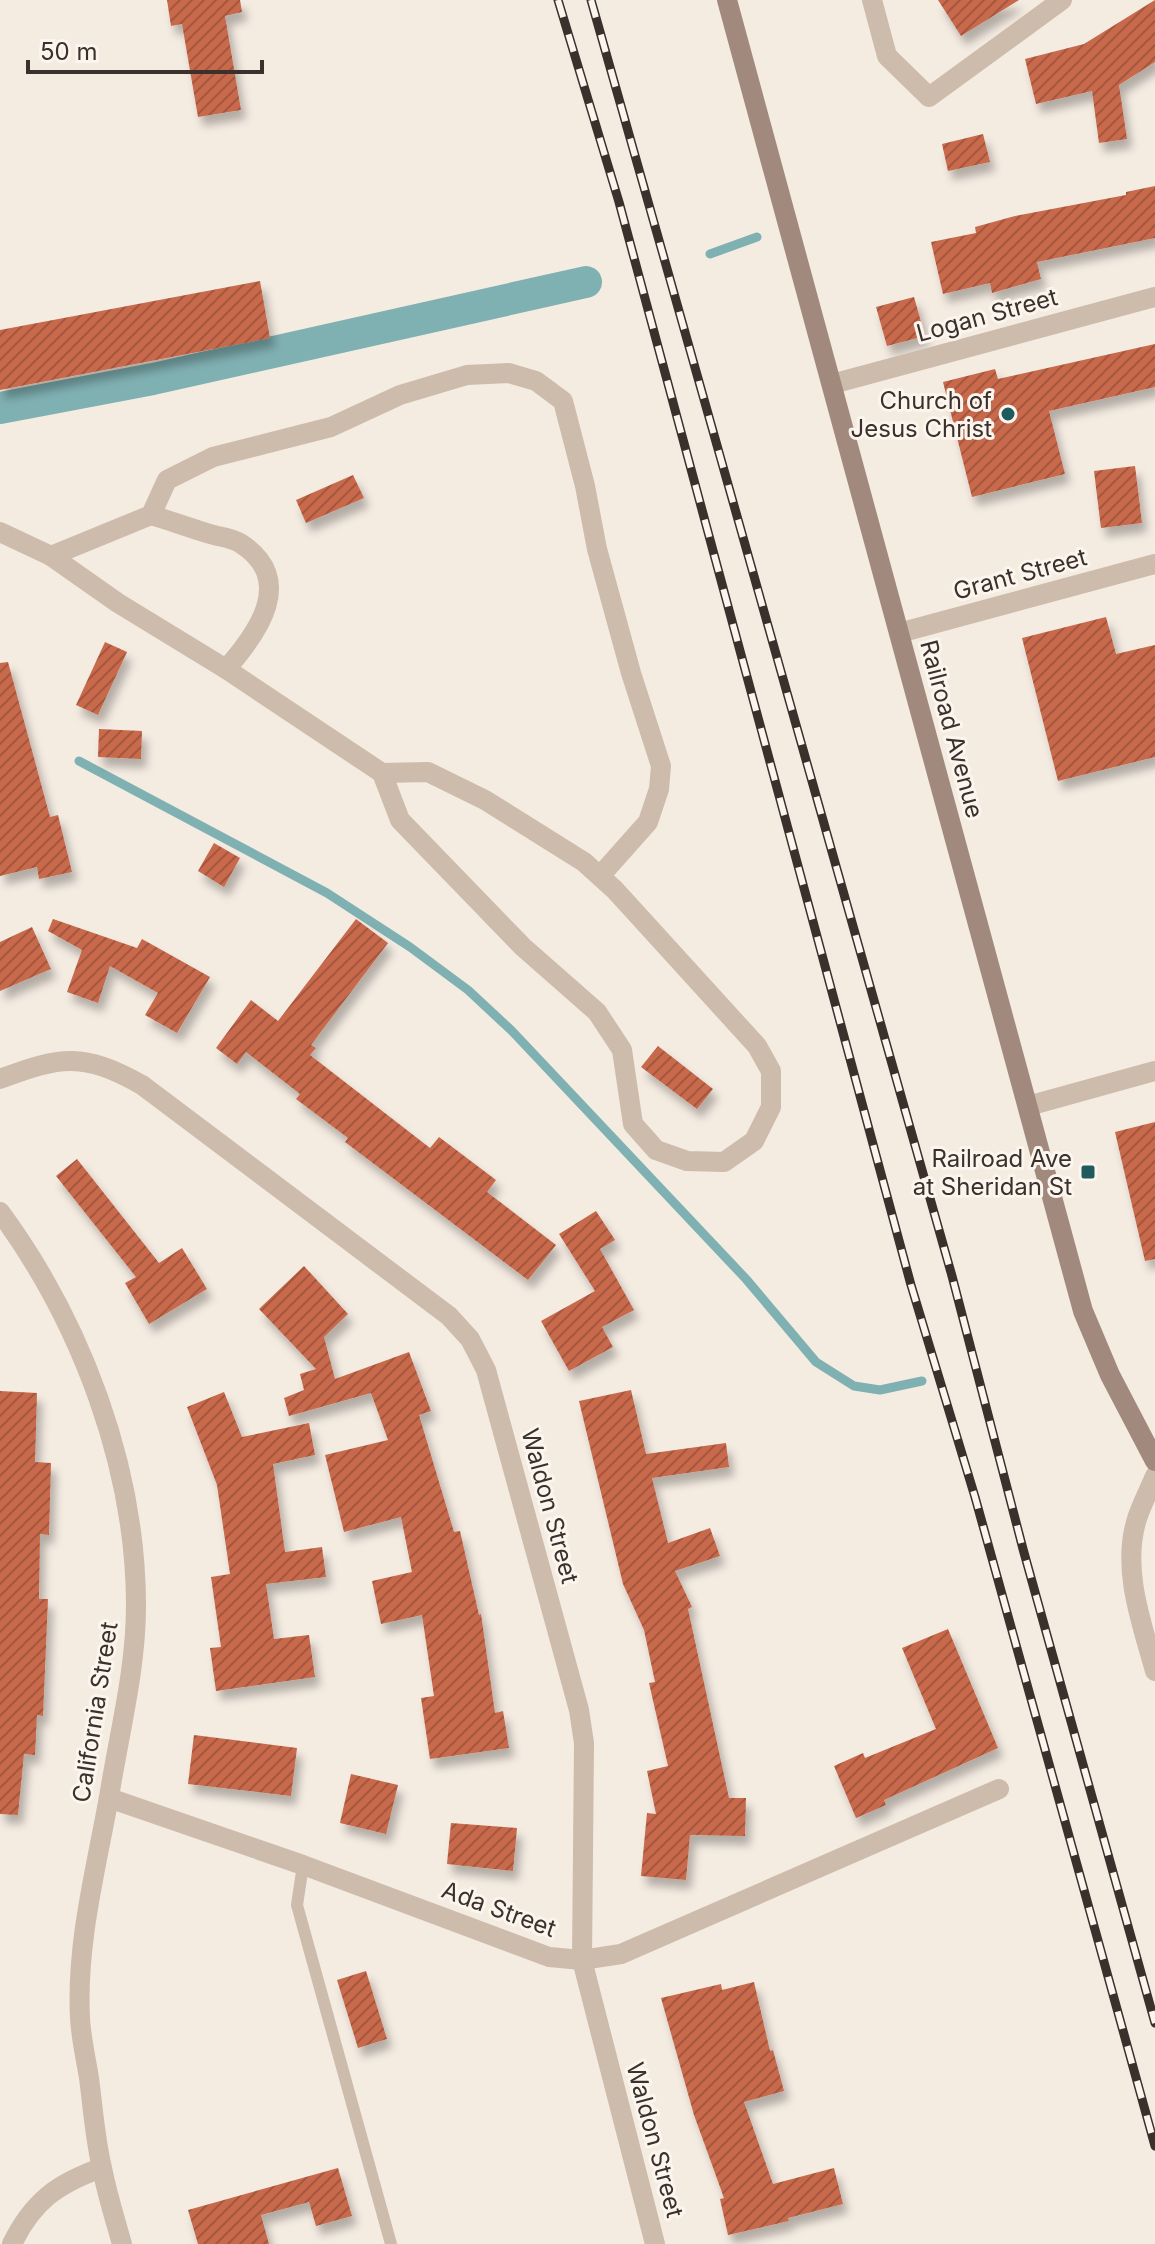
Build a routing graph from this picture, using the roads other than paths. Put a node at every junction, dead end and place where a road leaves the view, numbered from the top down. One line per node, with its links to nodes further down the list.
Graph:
1 (727, 0): 5 (main road, Railroad Avenue)
2 (872, 0): 3 (street)
3 (1062, 0)
4 (1155, 297): 5 (street, Logan Street)
5 (832, 384): 10 (main road, Railroad Avenue)
6 (151, 515): 8 (street); 11 (street); 13 (street)
7 (0, 532): 8 (street)
8 (51, 556): 11 (street)
9 (1155, 564): 10 (street, Grant Street)
10 (899, 633): 16 (main road, Railroad Avenue)
11 (226, 669): 12 (street)
12 (382, 773): 13 (street); 13 (street)
13 (600, 876)
14 (1155, 1071): 16 (street)
15 (0, 1079): 24 (street, Waldon Street)
16 (1028, 1106): 18 (main road, Railroad Avenue)
17 (0, 1212): 22 (street, California Street)
18 (1155, 1461)
19 (1155, 1476): 20 (street)
20 (1155, 1671)
21 (999, 1789): 24 (street, Ada Street)
22 (109, 1798): 23 (street, Ada Street); 25 (street, California Street)
23 (303, 1865): 24 (street, Ada Street); 28 (lane)
24 (582, 1960): 29 (street, Waldon Street)
25 (101, 2168): 26 (street); 27 (street, California Street)
26 (12, 2244)
27 (122, 2244)
28 (391, 2244)
29 (655, 2244)

